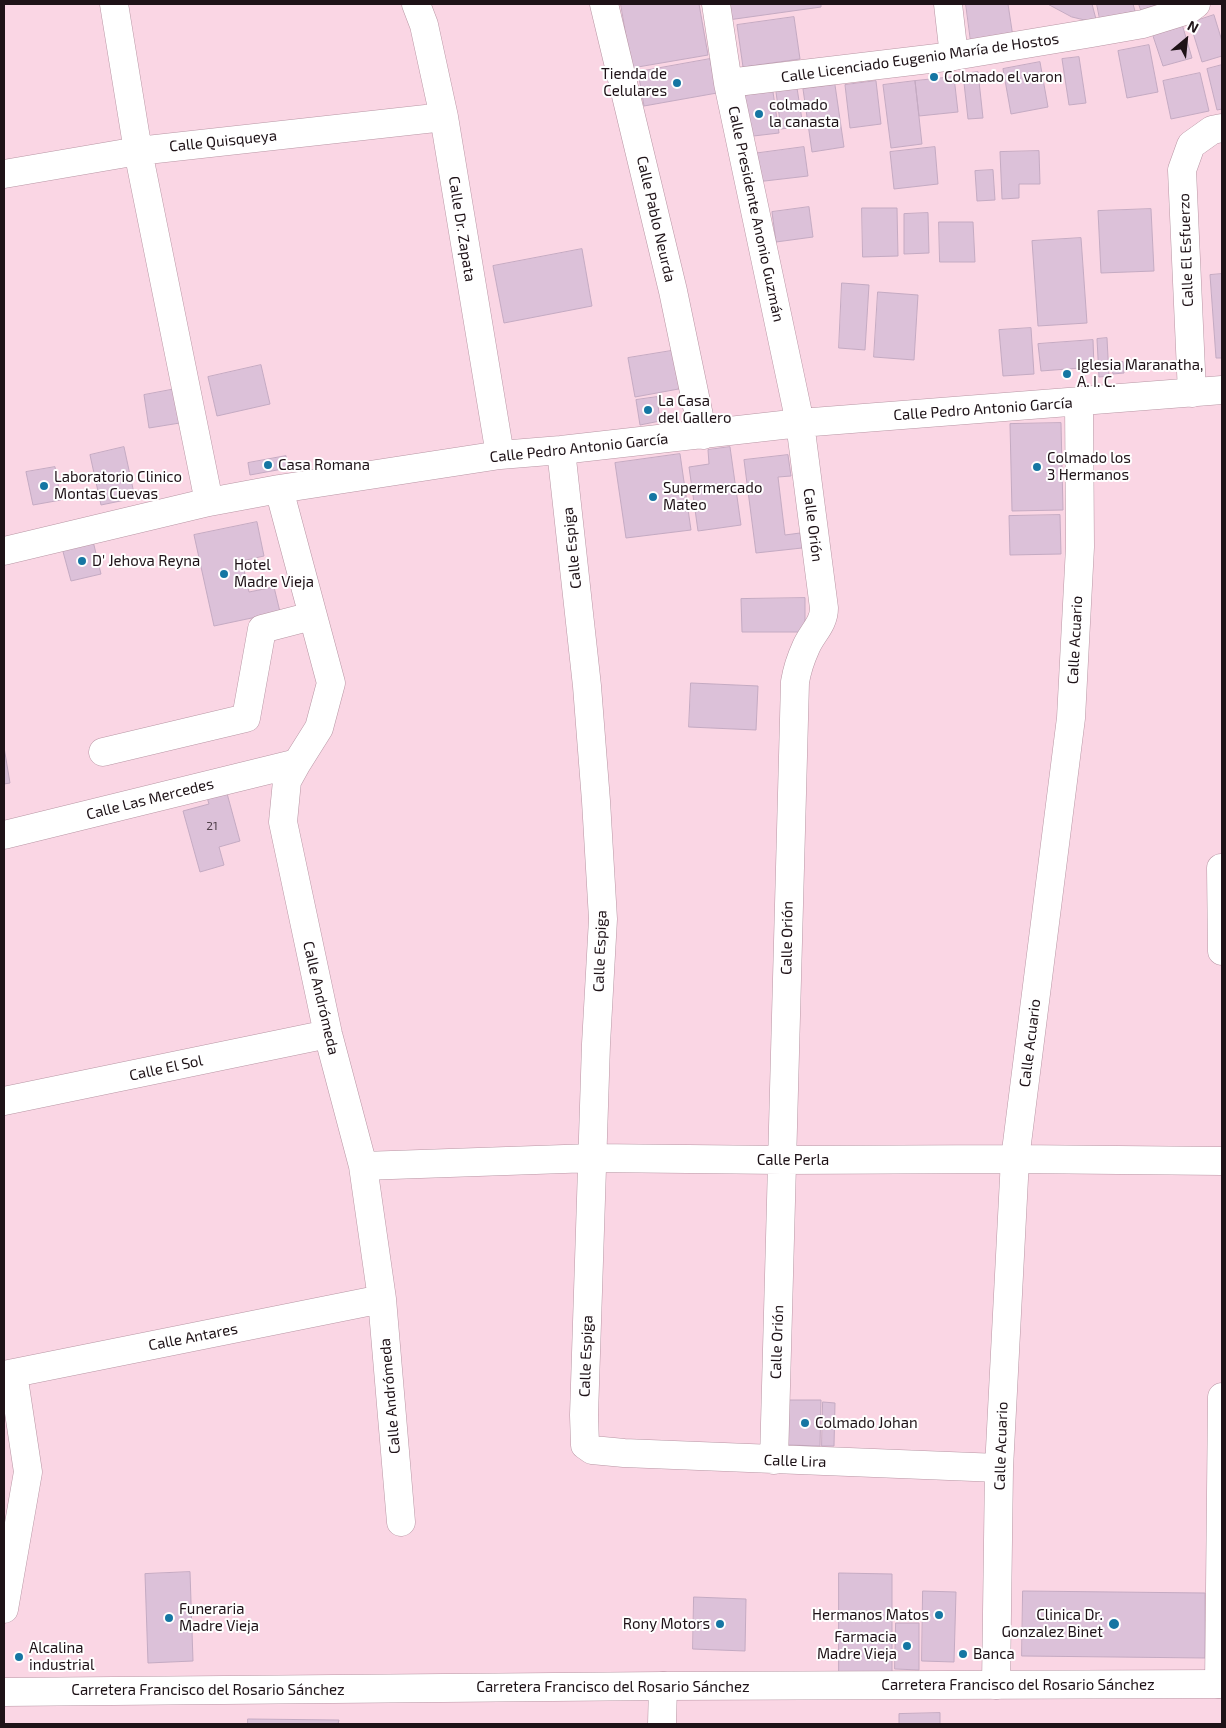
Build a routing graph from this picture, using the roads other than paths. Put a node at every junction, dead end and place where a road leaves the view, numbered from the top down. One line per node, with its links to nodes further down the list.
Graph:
1 (114, 4): 11 (street)
2 (416, 4): 9 (street, Calle Dr. Zapata)
3 (604, 4): 17 (street, Calle Pablo Neurda)
4 (716, 4): 8 (street, Calle Presidente Anonio Guzmán)
5 (948, 4): 7 (street)
6 (1196, 4): 7 (street, Calle Licenciado Eugenio María de Hostos)
7 (954, 56): 8 (street, Calle Licenciado Eugenio María de Hostos)
8 (728, 83): 16 (street, Calle Presidente Anonio Guzmán)
9 (444, 117): 11 (street, Calle Quisqueya); 19 (street, Calle Dr. Zapata)
10 (1222, 128): 14 (street, Calle El Esfuerzo)
11 (138, 151): 12 (street, Calle Quisqueya); 21 (street)
12 (4, 174)
13 (1222, 390): 14 (street, Calle Pedro Antonio García)
14 (1192, 392): 15 (street, Calle Pedro Antonio García)
15 (1079, 401): 16 (street, Calle Pedro Antonio García); 32 (street, Calle Acuario)
16 (800, 423): 17 (street, Calle Pedro Antonio García); 33 (street, Calle Orión)
17 (703, 435): 18 (street, Calle Pedro Antonio García)
18 (561, 450): 19 (street, Calle Pedro Antonio García); 31 (street, Calle Espiga)
19 (500, 455): 20 (street, Calle Pedro Antonio García)
20 (279, 489): 21 (street, Calle Pedro Antonio García); 23 (street, Calle Andrómeda)
21 (210, 502): 22 (street, Calle Pedro Antonio García)
22 (4, 551)
23 (312, 616): 24 (street); 25 (street, Calle Andrómeda)
24 (103, 752)
25 (297, 763): 26 (street, Calle Las Mercedes); 29 (street, Calle Andrómeda)
26 (4, 835)
27 (1221, 868): 28 (street)
28 (1222, 951)
29 (328, 1034): 30 (street, Calle El Sol); 35 (street, Calle Andrómeda)
30 (4, 1101)
31 (593, 1158): 33 (street, Calle Perla); 35 (street, Calle Perla); 39 (street, Calle Espiga)
32 (1015, 1159): 33 (street, Calle Perla); 34 (street, Calle Perla); 41 (street, Calle Acuario)
33 (782, 1160): 40 (street, Calle Orión)
34 (1222, 1162)
35 (364, 1166): 36 (street, Calle Andrómeda)
36 (382, 1299): 37 (street, Calle Antares); 42 (street, Calle Andrómeda)
37 (8, 1374): 43 (street)
38 (1222, 1397): 44 (street)
39 (592, 1450): 40 (street, Calle Lira)
40 (774, 1460): 41 (street, Calle Lira)
41 (999, 1468): 45 (street, Calle Acuario)
42 (401, 1522)
43 (4, 1608)
44 (1220, 1684): 45 (street, Carretera Francisco del Rosario Sánchez)
45 (996, 1685): 46 (street, Carretera Francisco del Rosario Sánchez)
46 (663, 1686): 47 (street, Carretera Francisco del Rosario Sánchez); 48 (street)
47 (4, 1692)
48 (662, 1724)

